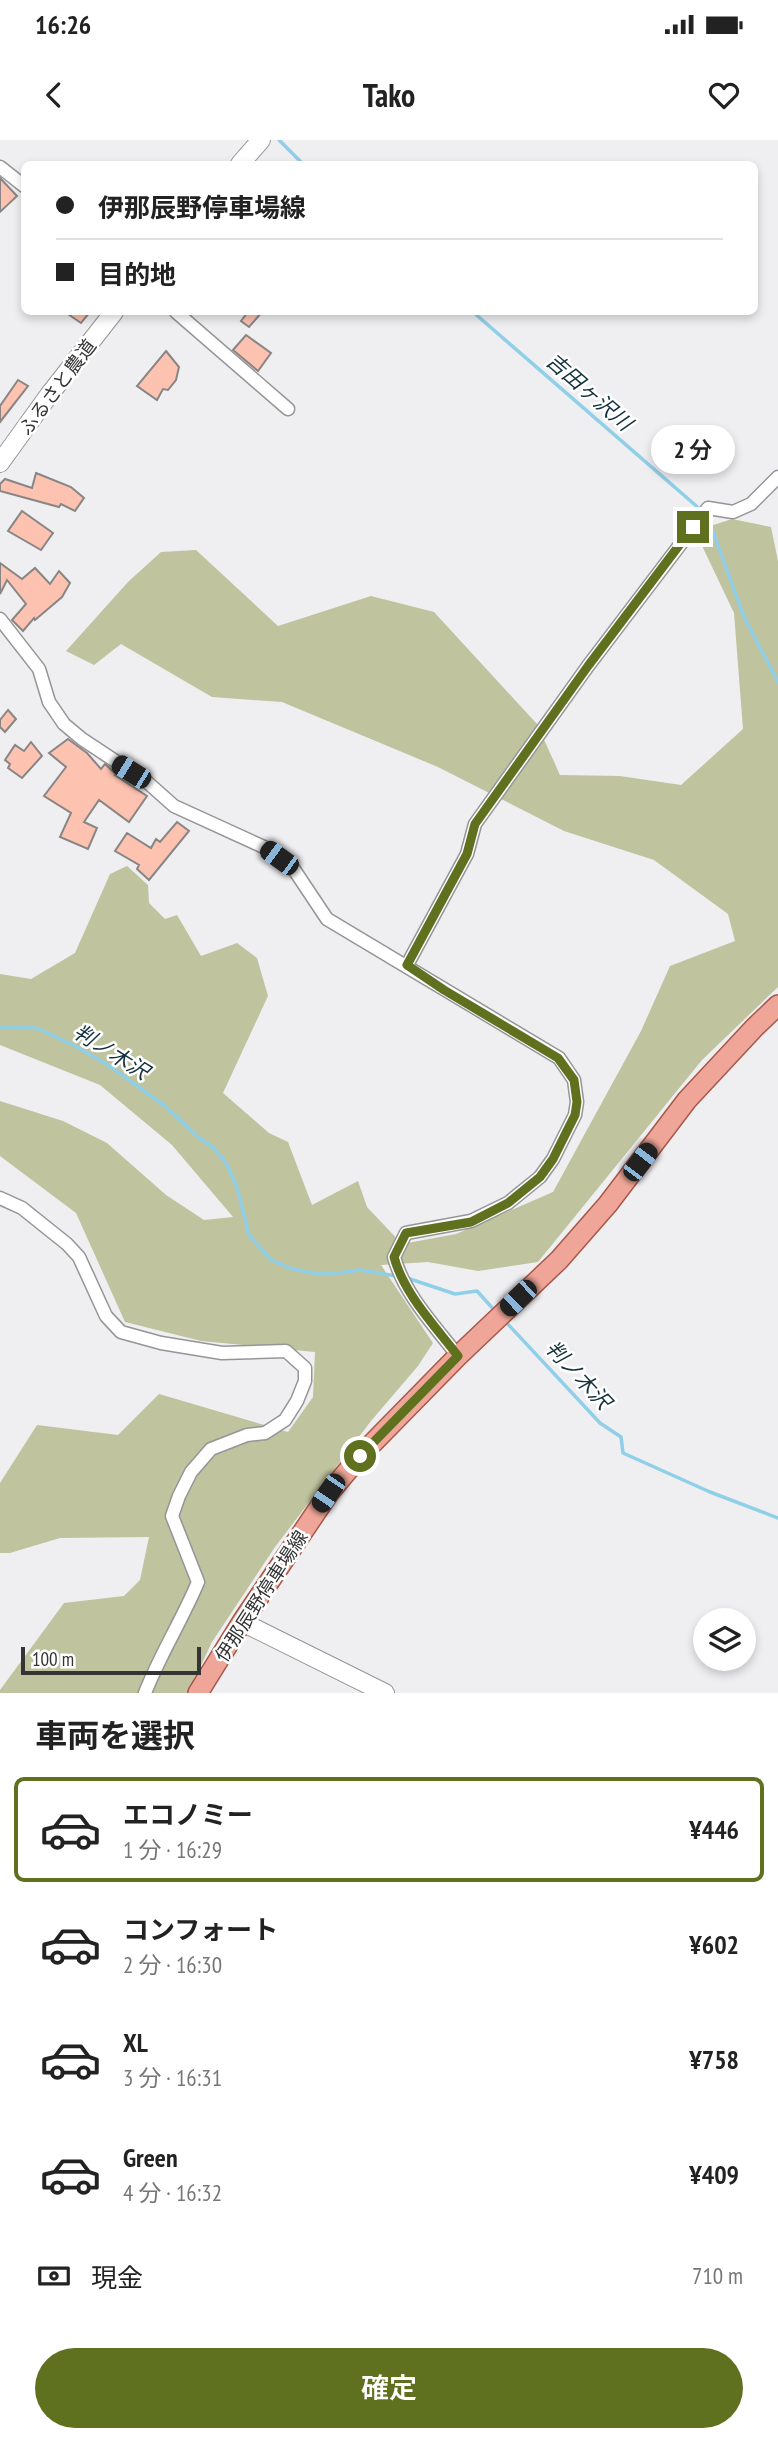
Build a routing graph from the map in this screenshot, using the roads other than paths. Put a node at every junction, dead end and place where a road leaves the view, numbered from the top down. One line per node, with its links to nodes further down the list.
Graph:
1 (261, 140): 2 (street)
2 (243, 161)
3 (0, 167): 4 (street)
4 (21, 184)
5 (112, 315): 8 (street, ふるさと農道)
6 (179, 315): 7 (street)
7 (288, 410)
8 (0, 464)
9 (778, 477): 10 (street)
10 (767, 488): 11 (street); 13 (street)
11 (778, 498)
12 (0, 619): 13 (street)
13 (407, 965): 16 (street)
14 (778, 1006): 16 (main road, 伊那辰野停車場線)
15 (0, 1198): 18 (street)
16 (458, 1356): 17 (main road, 伊那辰野停車場線)
17 (242, 1622): 19 (main road, 伊那辰野停車場線); 20 (street)
18 (145, 1693)
19 (198, 1693)
20 (385, 1693)

